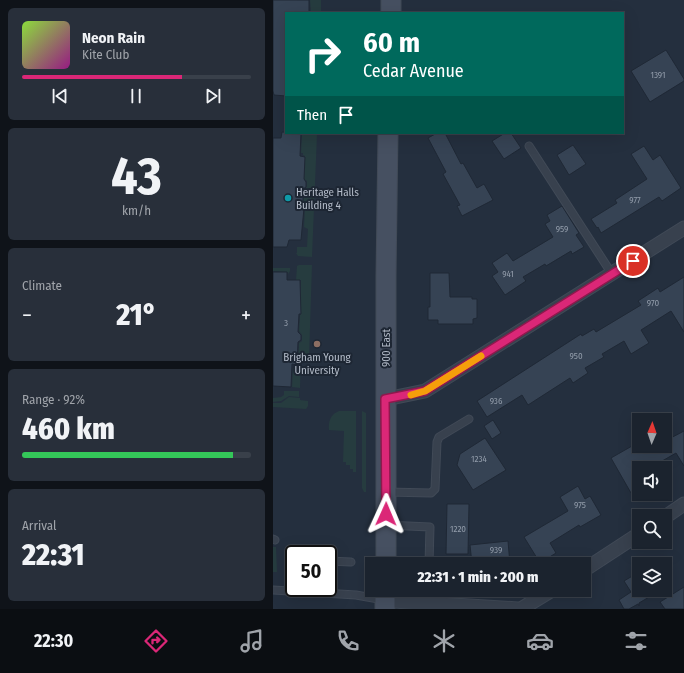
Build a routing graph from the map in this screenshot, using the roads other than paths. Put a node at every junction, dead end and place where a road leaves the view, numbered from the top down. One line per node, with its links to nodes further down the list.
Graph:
1 (391, 0): 2 (main road)
2 (391, 12)
3 (388, 134): 7 (main road, 900 East)
4 (529, 146): 6 (lane)
5 (684, 228): 6 (street)
6 (612, 274): 7 (street)
7 (385, 399): 9 (main road, 900 East)
8 (469, 420): 9 (lane)
9 (387, 492): 12 (main road, 900 East)
10 (684, 504): 11 (street)
11 (672, 512)
12 (386, 525): 14 (main road, 900 East); 15 (lane)
13 (632, 539): 18 (street)
14 (386, 557)
15 (429, 557)
16 (337, 561): 17 (lane)
17 (351, 562)
18 (591, 565)
19 (273, 590): 20 (lane)
20 (285, 590)
21 (337, 593): 24 (lane)
22 (428, 597): 25 (lane)
23 (540, 597): 26 (street)
24 (385, 600): 25 (street)
25 (427, 604): 26 (street)
26 (520, 609)

